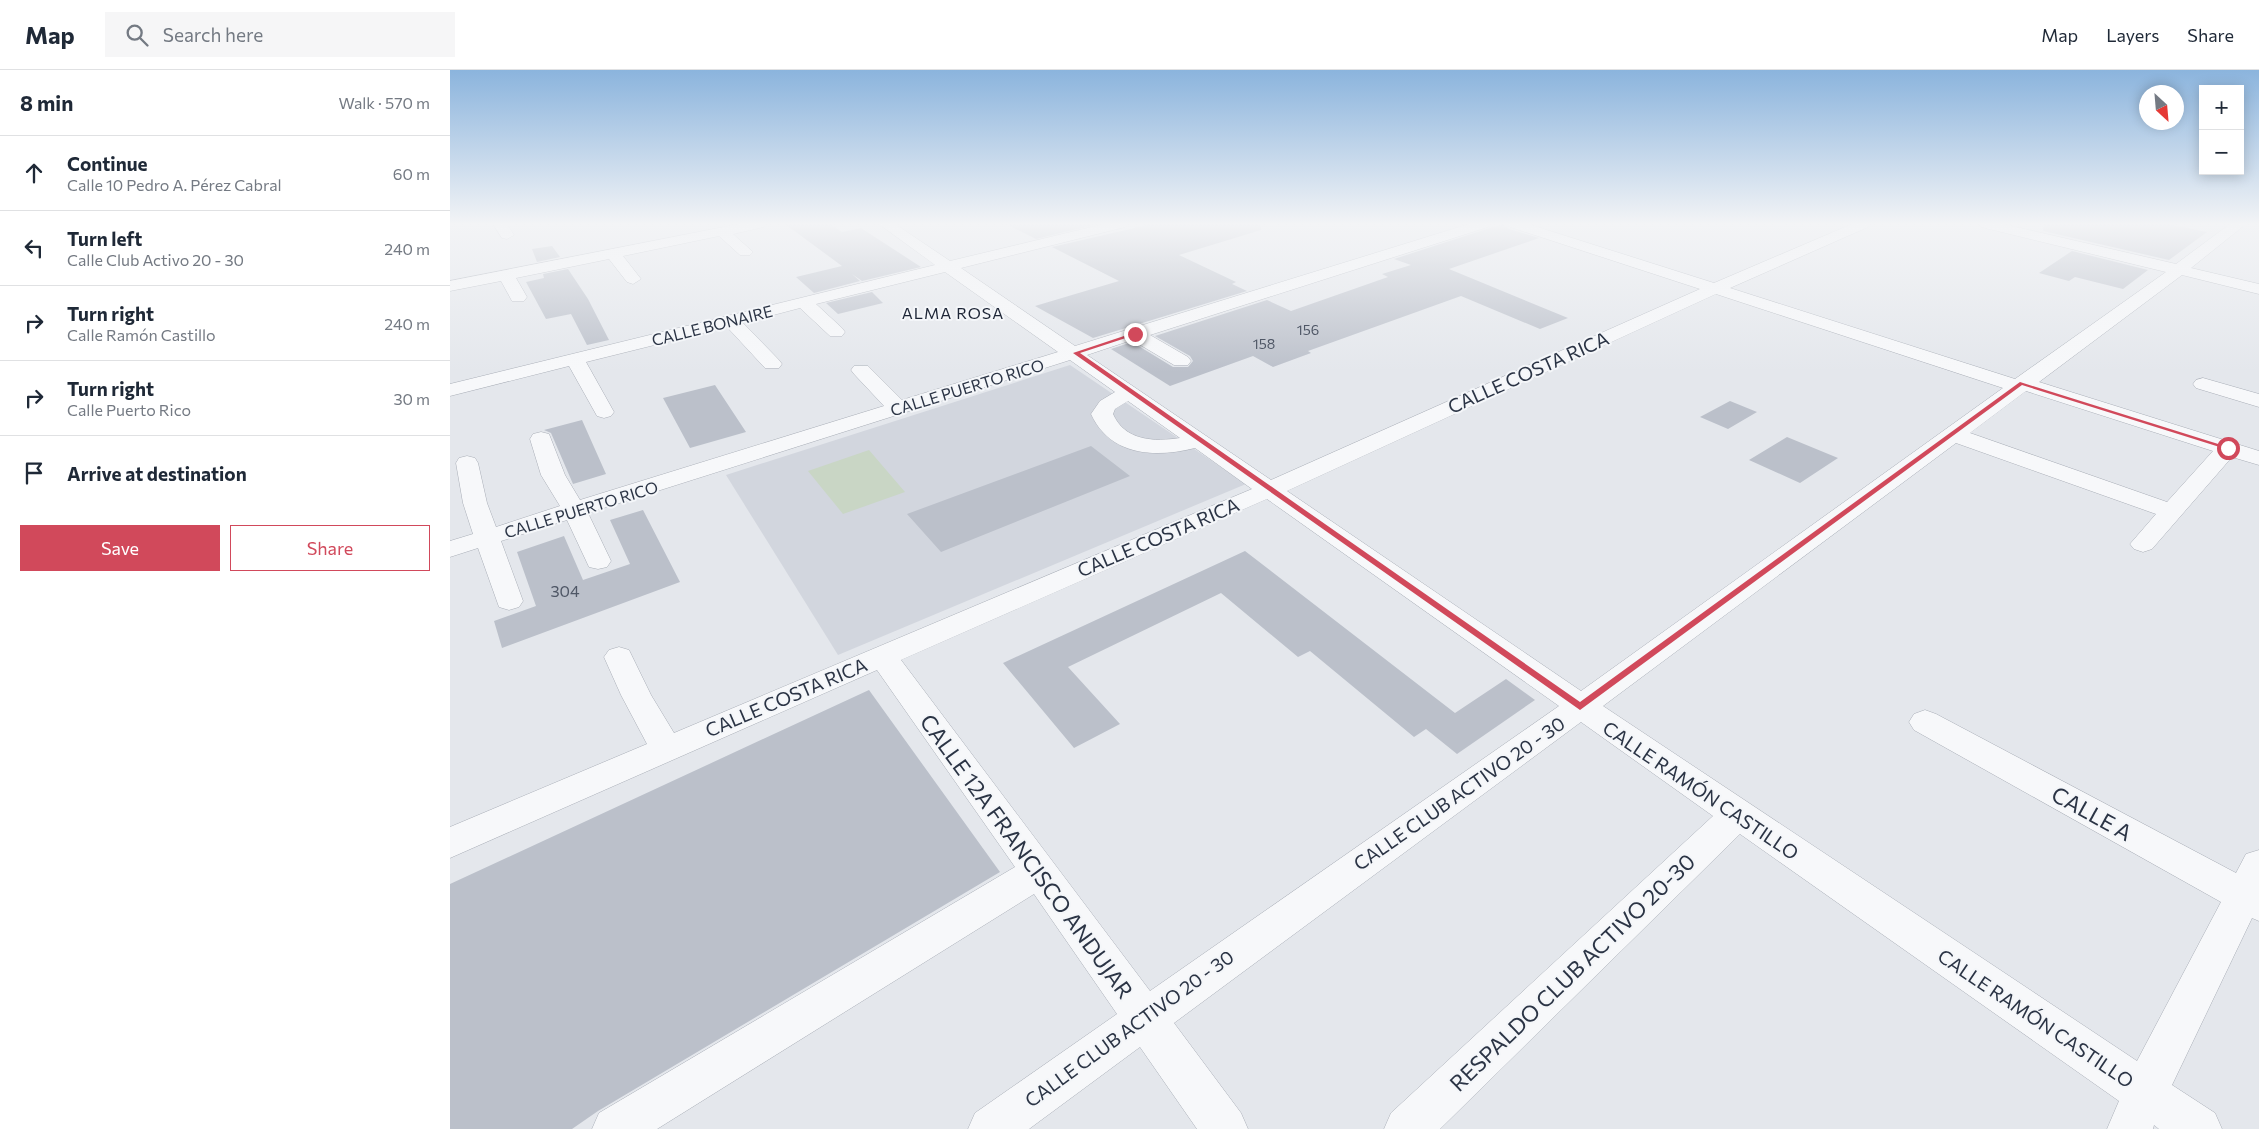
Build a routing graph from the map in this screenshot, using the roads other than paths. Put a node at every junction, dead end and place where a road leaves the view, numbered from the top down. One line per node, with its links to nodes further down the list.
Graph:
1 (629, 273): 10 (street)
2 (923, 273): 15 (street, CALLE BONAIRE)
3 (958, 273): 19 (street, CALLE RAMÓN CASTILLO)
4 (1327, 273): 18 (street, CALLE PUERTO RICO)
5 (1667, 273): 12 (street)
6 (1746, 273): 12 (street, CALLE COSTA RICA)
7 (2175, 273): 25 (street, CALLE CLUB ACTIVO 20 - 30)
8 (2194, 273): 13 (street)
9 (506, 274): 11 (street); 14 (street)
10 (633, 278)
11 (450, 286)
12 (1712, 288): 25 (street); 37 (street, CALLE COSTA RICA)
13 (2259, 289)
14 (518, 297)
15 (804, 303): 16 (street, CALLE BONAIRE); 17 (street)
16 (732, 321): 20 (street, CALLE BONAIRE); 22 (street)
17 (836, 332)
18 (1135, 334): 19 (street, CALLE PUERTO RICO); 21 (street)
19 (1076, 353): 27 (street, CALLE RAMÓN CASTILLO); 29 (street, CALLE PUERTO RICO)
20 (575, 359): 26 (street, CALLE BONAIRE); 30 (street)
21 (1181, 362)
22 (772, 364)
23 (860, 370): 29 (street)
24 (2203, 384): 28 (street)
25 (2019, 385): 31 (street, CALLE CLUB ACTIVO 20 - 30); 34 (street)
26 (450, 390)
27 (1130, 391): 33 (street, CALLE RAMÓN CASTILLO); 33 (street)
28 (2259, 401)
29 (899, 409): 38 (street, CALLE PUERTO RICO)
30 (604, 412)
31 (1951, 434): 39 (street); 47 (street, CALLE CLUB ACTIVO 20 - 30)
32 (541, 439): 38 (street)
33 (1199, 440): 37 (street, CALLE RAMÓN CASTILLO)
34 (2228, 448): 35 (street); 39 (street)
35 (2259, 458)
36 (467, 463): 40 (street)
37 (1270, 489): 45 (street, CALLE COSTA RICA); 47 (street, CALLE RAMÓN CASTILLO)
38 (576, 511): 40 (street, CALLE PUERTO RICO); 43 (street)
39 (2172, 512): 41 (street)
40 (486, 538): 42 (street, CALLE PUERTO RICO); 44 (street)
41 (2144, 544)
42 (450, 549)
43 (598, 561)
44 (509, 601)
45 (882, 655): 49 (street, CALLE COSTA RICA); 52 (street, CALLE 12A FRANCISCO ANDUJAR)
46 (619, 656): 49 (street)
47 (1580, 706): 50 (street, CALLE RAMÓN CASTILLO); 54 (street, CALLE CLUB ACTIVO 20 - 30)
48 (1925, 722): 53 (street, CALLE A)
49 (666, 748): 51 (street, CALLE COSTA RICA)
50 (1738, 814): 55 (street, CALLE RAMÓN CASTILLO); 59 (street, RESPALDO CLUB ACTIVO 20-30)
51 (450, 844)
52 (1039, 872): 54 (street, CALLE 12A FRANCISCO ANDUJAR); 56 (street)
53 (2254, 888): 55 (street)
54 (1144, 1017): 57 (street, CALLE CLUB ACTIVO 20 - 30); 58 (street, CALLE 12A FRANCISCO ANDUJAR)
55 (2145, 1093): 60 (street); 61 (street, CALLE RAMÓN CASTILLO)
56 (615, 1129)
57 (991, 1129)
58 (1225, 1129)
59 (1407, 1129)
60 (2130, 1129)
61 (2199, 1129)

